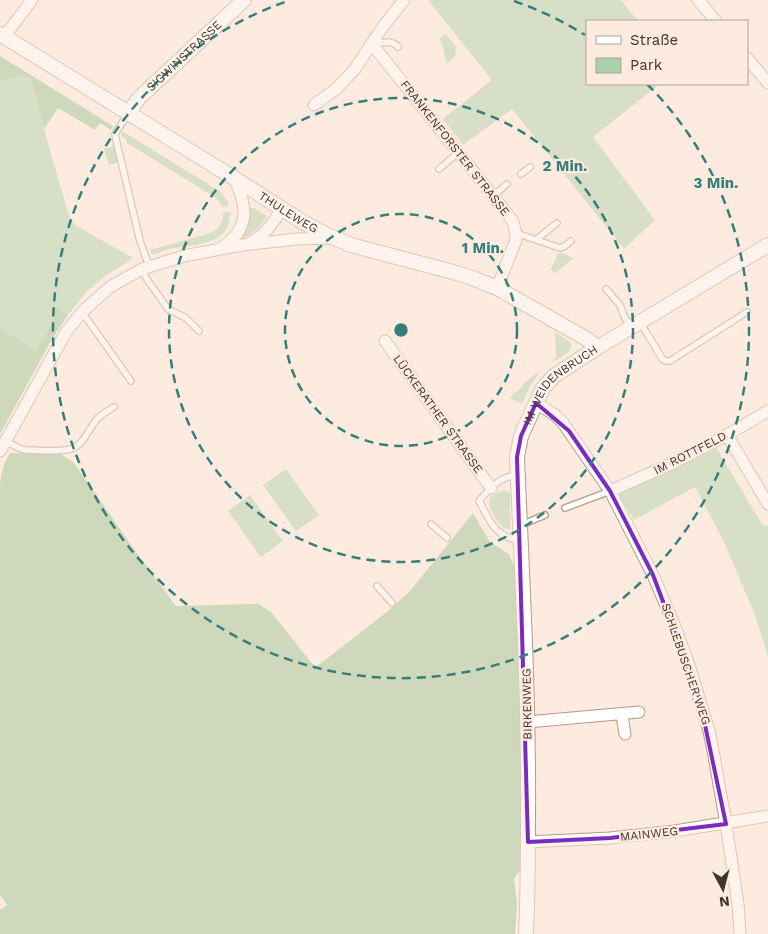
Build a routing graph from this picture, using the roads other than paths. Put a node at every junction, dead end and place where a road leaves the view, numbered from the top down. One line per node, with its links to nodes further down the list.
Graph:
1 (32, 0): 6 (street)
2 (244, 0): 12 (street, SIGWINSTRASSE)
3 (404, 0): 7 (street)
4 (698, 0): 5 (street)
5 (715, 20)
6 (2, 35): 12 (street, THULEWEG)
7 (372, 44): 8 (lane); 11 (street); 13 (street, FRANKENFORSTER STRASSE)
8 (398, 46)
9 (748, 59): 10 (street)
10 (768, 83)
11 (314, 105)
12 (128, 114): 17 (street, THULEWEG); 29 (lane)
13 (458, 153): 15 (lane); 19 (street, FRANKENFORSTER STRASSE)
14 (530, 167): 16 (lane)
15 (439, 169)
16 (521, 174)
17 (234, 178): 20 (street, THULEWEG); 28 (street)
18 (507, 184): 19 (lane)
19 (493, 196): 22 (street, FRANKENFORSTER STRASSE)
20 (282, 209): 23 (street, THULEWEG); 27 (street)
21 (557, 223): 24 (lane)
22 (516, 234): 24 (lane); 30 (street)
23 (332, 238): 27 (street); 30 (street, THULEWEG)
24 (537, 240): 25 (lane)
25 (572, 241)
26 (768, 245): 34 (street, IM WEIDENBRUCH)
27 (242, 246): 28 (street)
28 (217, 250): 29 (street)
29 (145, 267): 32 (street); 35 (lane)
30 (497, 288): 37 (street, THULEWEG)
31 (606, 289): 34 (lane)
32 (82, 312): 38 (lane); 43 (street)
33 (747, 312): 34 (lane)
34 (635, 325): 37 (street, IM WEIDENBRUCH)
35 (199, 331)
36 (386, 341): 45 (street, LÜCKERATHER STRASSE)
37 (595, 349): 39 (street, IM WEIDENBRUCH)
38 (130, 381)
39 (536, 403): 44 (street, IM WEIDENBRUCH); 46 (street, SCHLEBUSCHER WEG)
40 (114, 407): 43 (lane)
41 (768, 411): 42 (street, IM ROTTFELD)
42 (727, 435): 46 (street, IM ROTTFELD); 47 (street)
43 (3, 446)
44 (518, 475): 45 (lane); 51 (street, BIRKENWEG)
45 (491, 488): 53 (lane)
46 (610, 491): 48 (lane); 61 (street, SCHLEBUSCHER WEG)
47 (768, 504)
48 (565, 508)
49 (545, 515): 51 (lane)
50 (431, 524): 52 (lane)
51 (520, 524): 53 (street, BIRKENWEG)
52 (448, 538)
53 (521, 541): 58 (street, BIRKENWEG)
54 (377, 586): 55 (lane)
55 (392, 603)
56 (639, 712): 57 (street)
57 (622, 715): 58 (street); 59 (street)
58 (528, 722): 62 (street, BIRKENWEG)
59 (625, 734)
60 (768, 816): 61 (street, MAINWEG)
61 (726, 824): 62 (street, MAINWEG); 64 (street, SCHLEBUSCHER WEG)
62 (528, 842): 63 (street, BIRKENWEG)
63 (526, 934)
64 (740, 934)

